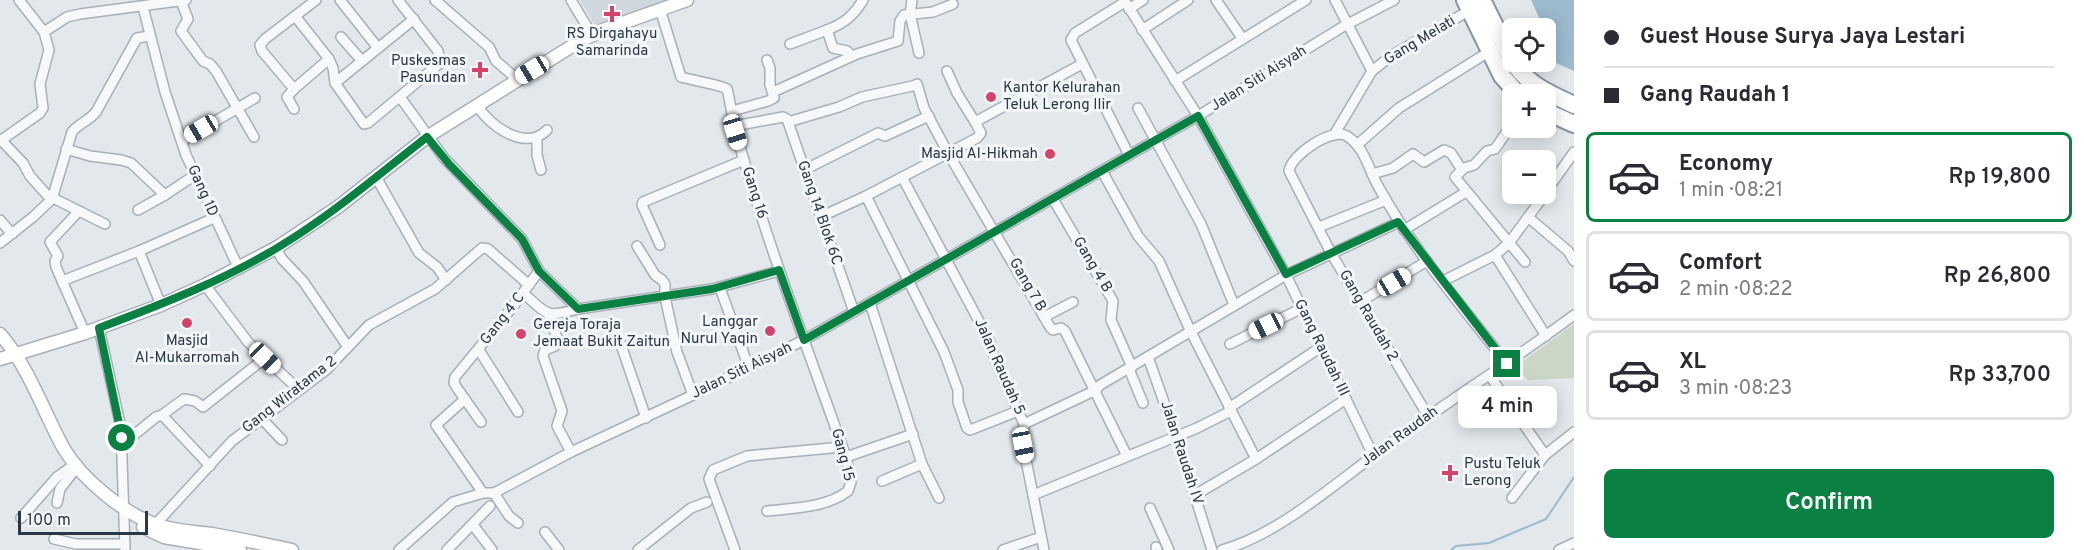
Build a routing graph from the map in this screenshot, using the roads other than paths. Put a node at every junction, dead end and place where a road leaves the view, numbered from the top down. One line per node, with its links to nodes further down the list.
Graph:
1 (19, 0): 28 (street)
2 (316, 0): 23 (street)
3 (340, 0): 34 (street)
4 (398, 0): 24 (street)
5 (435, 0): 45 (street)
6 (571, 0): 29 (street)
7 (687, 0): 21 (street)
8 (863, 0): 26 (street)
9 (912, 0): 22 (street)
10 (1143, 0): 19 (street)
11 (1188, 0): 27 (street)
12 (1216, 0): 32 (street)
13 (1306, 0): 32 (street)
14 (1335, 0): 25 (street)
15 (1394, 0): 25 (street, Jalan Siti Aisyah)
16 (183, 1): 20 (street); 55 (street)
17 (1473, 3): 37 (highway); 43 (street, Gang Melati)
18 (952, 4): 22 (street)
19 (1126, 4): 27 (street, Gang Raudah III); 41 (street)
20 (143, 7): 28 (street); 30 (street, Gang 1D)
21 (660, 9): 29 (street); 57 (street, Gang 16)
22 (910, 14): 35 (street); 36 (street)
23 (295, 16): 38 (street); 48 (street)
24 (414, 19): 34 (street); 50 (street)
25 (1347, 25): 43 (street); 59 (street, Jalan Siti Aisyah)
26 (827, 30): 33 (street); 36 (street)
27 (1142, 30): 46 (street, Gang Raudah III)
28 (44, 32): 72 (street)
29 (592, 35): 45 (street)
30 (150, 36): 73 (street, Gang 1D); 75 (street)
31 (341, 37): 40 (street)
32 (1242, 38): 46 (street)
33 (790, 44)
34 (378, 48): 40 (street)
35 (919, 53)
36 (852, 56): 49 (street)
37 (1502, 56): 74 (street)
38 (329, 59): 47 (street); 48 (street)
39 (767, 60): 49 (street)
40 (362, 61): 47 (street)
41 (1082, 64): 62 (street); 78 (street)
42 (947, 71): 62 (street)
43 (1372, 71): 66 (street, Gang Melati)
44 (1520, 72): 53 (highway)
45 (517, 80): 52 (street)
46 (1175, 81): 59 (street, Gang Raudah III)
47 (335, 83): 50 (street)
48 (294, 89): 56 (street)
49 (773, 92): 57 (street)
50 (400, 97): 68 (street)
51 (255, 98): 55 (street)
52 (477, 105): 68 (street); 69 (street)
53 (1574, 105)
54 (1138, 108): 71 (street)
55 (238, 109): 67 (street); 73 (street)
56 (294, 109)
57 (732, 111): 64 (street, Gang 16)
58 (926, 112): 61 (street, Gang 7 B); 77 (street, Gang 7 B); 81 (street)
59 (1198, 116): 71 (street, Jalan Siti Aisyah); 122 (street, Gang Raudah III)
60 (1556, 116): 63 (highway)
61 (785, 120): 64 (street); 81 (street, Gang 14 Blok 6C)
62 (975, 122): 77 (street)
63 (1574, 124)
64 (734, 126): 79 (street, Gang 16)
65 (547, 130): 69 (street)
66 (1334, 135): 74 (street); 104 (street, Gang Raudah 2)
67 (254, 137)
68 (427, 137): 86 (street); 121 (street)
69 (537, 138): 80 (street)
70 (1503, 138): 82 (street)
71 (1155, 139): 78 (street, Jalan Siti Aisyah); 134 (street)
72 (0, 140): 92 (street)
73 (183, 140): 85 (street, Gang 1D)
74 (1357, 145): 84 (street)
75 (66, 149): 90 (street); 92 (street)
76 (1574, 152): 88 (street)
77 (948, 153): 87 (street); 105 (street, Gang 7 B)
78 (1129, 155): 83 (street, Jalan Siti Aisyah)
79 (744, 160): 109 (street); 120 (street, Gang 16)
80 (541, 170)
81 (804, 170): 98 (street, Gang 14 Blok 6C)
82 (1462, 170): 84 (street); 89 (street)
83 (1102, 171): 93 (street, Jalan Siti Aisyah); 143 (street)
84 (1372, 174): 94 (street)
85 (195, 175): 90 (street); 100 (street, Gang 1D)
86 (376, 177): 111 (street); 123 (street)
87 (902, 177): 91 (street); 115 (street, Jalan Raudah 5)
88 (1556, 177)
89 (1466, 192): 103 (street); 108 (street)
90 (165, 195): 96 (street)
91 (866, 196): 98 (street); 125 (street)
92 (52, 199): 97 (street); 106 (street)
93 (1053, 199): 105 (street, Jalan Siti Aisyah); 159 (street, Gang 4 B)
94 (1386, 200): 103 (street); 104 (street)
95 (1537, 204): 99 (street)
96 (138, 210)
97 (79, 211): 102 (street); 124 (street)
98 (820, 217): 138 (street, Gang 14 Blok 6C)
99 (1528, 217): 108 (street); 117 (street)
100 (214, 218): 112 (street); 119 (street, Gang 1D)
101 (0, 220): 106 (street)
102 (105, 224)
103 (1401, 226): 113 (street); 116 (street)
104 (1319, 227): 113 (street, Gang Raudah 2)
105 (996, 232): 115 (street, Jalan Siti Aisyah); 141 (street, Gang 7 B)
106 (12, 234): 107 (street)
107 (0, 243)
108 (1509, 243): 114 (street); 118 (street)
109 (660, 244)
110 (637, 246): 130 (street)
111 (276, 248): 119 (street); 150 (street)
112 (139, 251): 124 (street); 135 (street)
113 (1331, 253): 122 (street); 132 (street, Gang Raudah 2)
114 (1495, 255): 126 (street); 146 (street)
115 (947, 260): 125 (street, Jalan Siti Aisyah); 168 (street, Jalan Raudah 5)
116 (1427, 261): 126 (street); 132 (street)
117 (1574, 261)
118 (1525, 262)
119 (238, 269): 127 (street)
120 (779, 270): 128 (street); 147 (street, Gang 16)
121 (539, 271): 129 (street, Gang 4 C); 137 (street)
122 (1286, 274): 134 (street); 136 (street, Gang Raudah III)
123 (447, 280): 129 (street, Gang Wiratama 2); 150 (street, Gang Wiratama 2)
124 (62, 281): 144 (street)
125 (909, 281): 133 (street, Jalan Siti Aisyah); 168 (street)
126 (1443, 281): 157 (street)
127 (206, 285): 135 (street); 155 (street)
128 (720, 288): 130 (street); 158 (street)
129 (526, 289): 139 (street); 152 (street, Gang 4 C)
130 (665, 297): 137 (street); 163 (street)
131 (1073, 302): 141 (street)
132 (1360, 302): 171 (street, Gang Raudah 2)
133 (870, 303): 138 (street, Jalan Siti Aisyah); 177 (street)
134 (1234, 304): 143 (street)
135 (160, 305): 142 (street)
136 (1302, 308): 149 (street); 151 (street, Gang Raudah III)
137 (578, 309): 139 (street)
138 (854, 312): 147 (street, Jalan Siti Aisyah)
139 (548, 314): 182 (street)
140 (1574, 315): 146 (street, Jalan Raudah)
141 (1044, 316): 162 (street, Gang 7 B)
142 (99, 328): 144 (street); 180 (street)
143 (1190, 330): 154 (street); 167 (street)
144 (85, 333): 153 (street)
145 (0, 334): 153 (street)
146 (1546, 336): 157 (street, Jalan Raudah)
147 (804, 340): 158 (street, Jalan Siti Aisyah); 181 (street, Gang 15)
148 (620, 342): 172 (street)
149 (1230, 344)
150 (348, 347): 161 (street, Gang Wiratama 2)
151 (1321, 347): 165 (street, Gang Raudah III); 167 (street)
152 (479, 350): 164 (street, Gang 4 C); 169 (street)
153 (16, 355): 156 (street); 189 (street)
154 (1148, 357): 159 (street); 178 (street, Jalan Raudah IV)
155 (265, 358): 161 (street); 170 (street)
156 (0, 359)
157 (1507, 364): 160 (street, Jalan Raudah)
158 (749, 368): 163 (street, Jalan Siti Aisyah)
159 (1131, 368): 162 (street); 166 (street, Gang 4 B)
160 (1490, 376): 171 (street, Jalan Raudah); 184 (street)
161 (299, 390): 173 (street, Gang Wiratama 2)
162 (1096, 390): 175 (street); 185 (street)
163 (693, 395): 172 (street, Jalan Siti Aisyah)
164 (465, 399): 174 (street, Gang 4 C); 192 (street)
165 (1346, 399): 183 (street, Gang Raudah III); 187 (street)
166 (1143, 404)
167 (1230, 409): 178 (street); 187 (street)
168 (1018, 411): 175 (street, Jalan Raudah 5)
169 (518, 412)
170 (162, 415): 180 (street); 190 (street)
171 (1428, 416): 183 (street, Jalan Raudah)
172 (646, 417): 182 (street, Jalan Siti Aisyah)
173 (262, 418): 179 (street); 190 (street, Gang Wiratama 2)
174 (481, 422)
175 (1024, 424): 194 (street, Jalan Raudah 5)
176 (1574, 432): 184 (street)
177 (913, 434): 186 (street); 188 (street)
178 (1176, 436): 185 (street); 195 (street, Jalan Raudah IV)
179 (282, 440)
180 (123, 444): 201 (street)
181 (842, 447): 186 (street, Gang 15); 223 (street)
182 (571, 452): 193 (street, Jalan Siti Aisyah)
183 (1373, 455): 215 (street, Jalan Raudah)
184 (1545, 455): 197 (street)
185 (1126, 456): 194 (street)
186 (846, 457): 203 (street, Gang 15)
187 (1256, 459): 195 (street)
188 (922, 464): 191 (street); 196 (street)
189 (75, 466): 199 (street); 201 (street); 204 (street)
190 (210, 466): 207 (street, Gang Wiratama 2)
191 (882, 481)
192 (483, 493): 193 (street, Jalan Siti Aisyah); 218 (street, Jalan Siti Aisyah)
193 (494, 493): 205 (street)
194 (1033, 495): 209 (street, Jalan Raudah 5)
195 (1195, 495): 227 (street, Jalan Raudah IV)
196 (939, 498)
197 (1512, 498)
198 (707, 501): 222 (street)
199 (57, 503)
200 (490, 506): 206 (street)
201 (122, 508): 207 (street); 213 (street)
202 (1150, 508): 226 (street)
203 (767, 511)
204 (21, 518)
205 (518, 523)
206 (473, 525): 219 (street); 220 (street)
207 (152, 527): 214 (street); 216 (street)
208 (545, 532): 221 (street)
209 (1041, 537): 224 (street); 225 (street, Jalan Raudah 5)
210 (54, 539): 212 (street)
211 (1574, 543): 229 (street)
212 (89, 547): 213 (street)
213 (125, 547)
214 (263, 547): 217 (street)
215 (1236, 548): 228 (street, Jalan Raudah)
216 (240, 550)
217 (292, 550)
218 (399, 550)
219 (447, 550)
220 (492, 550)
221 (559, 550)
222 (638, 550)
223 (735, 550)
224 (1003, 550)
225 (1044, 550)
226 (1169, 550)
227 (1212, 550)
228 (1222, 550)
229 (1559, 550)

